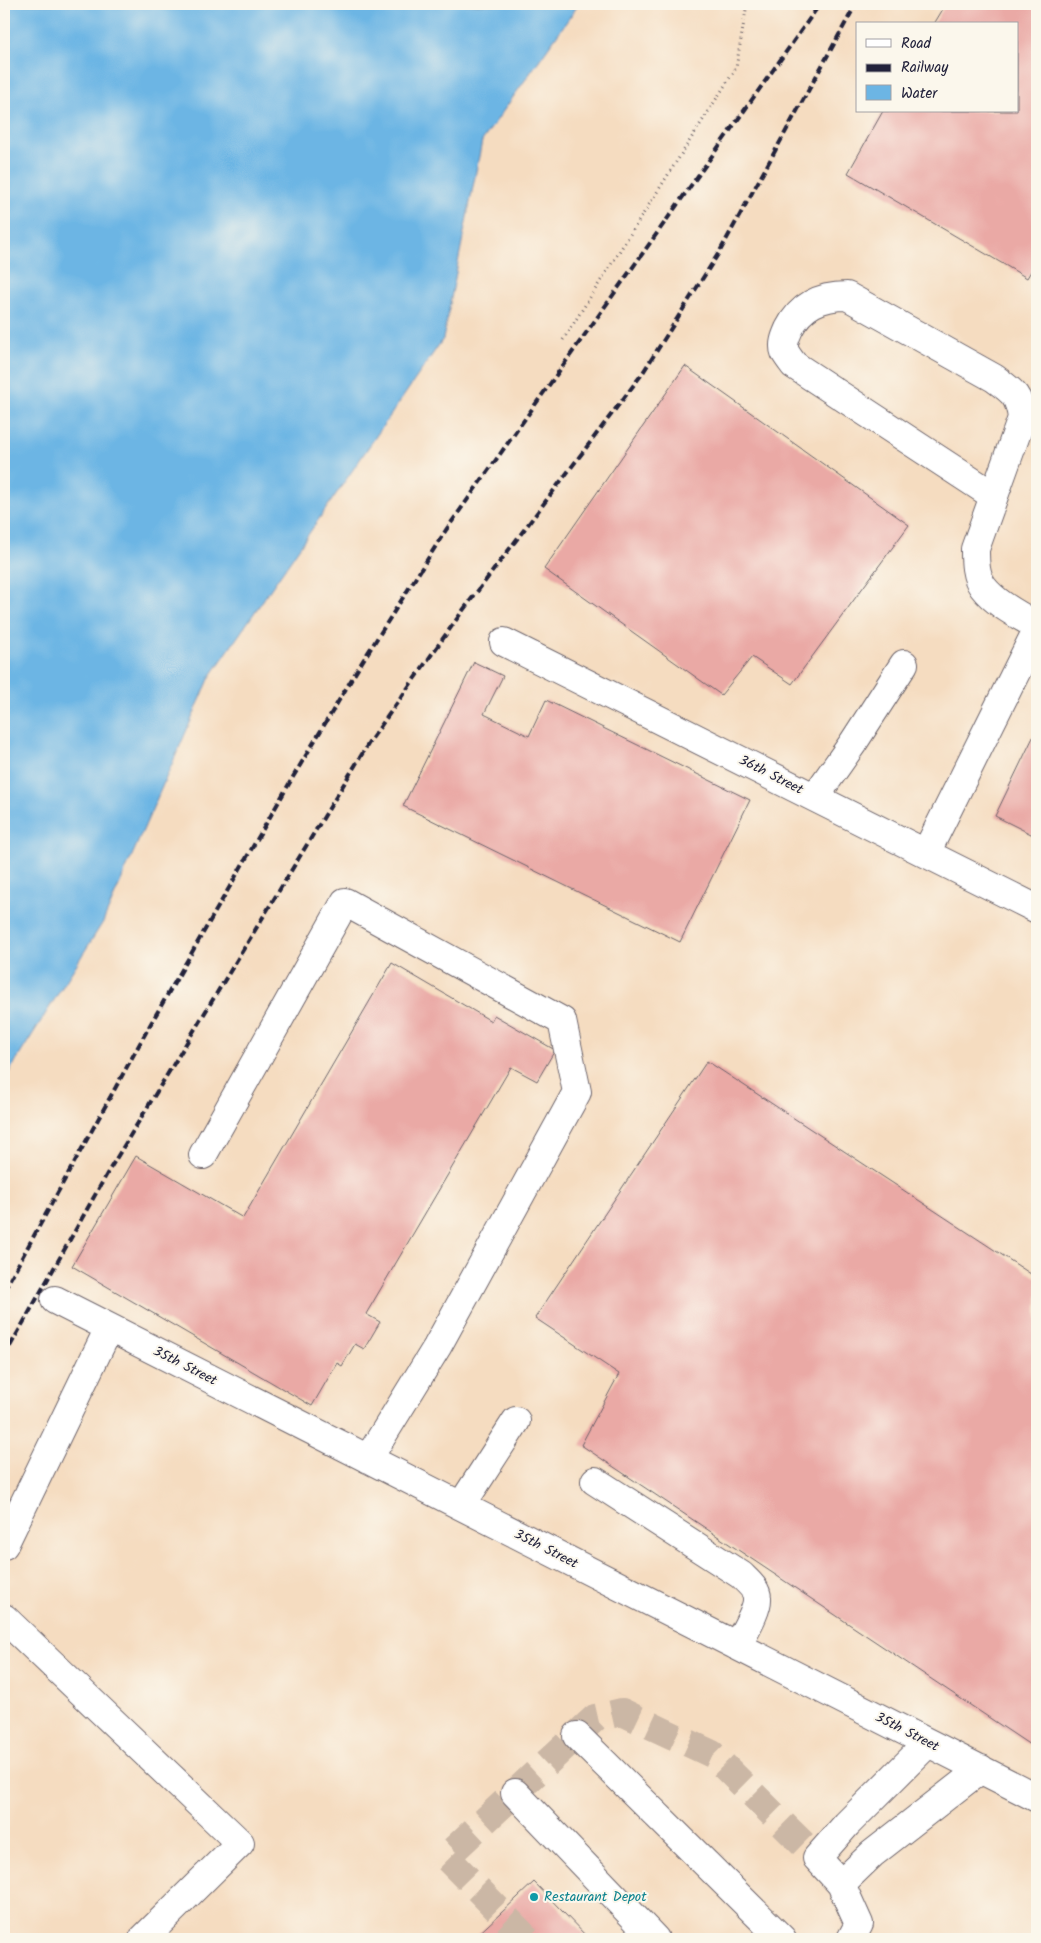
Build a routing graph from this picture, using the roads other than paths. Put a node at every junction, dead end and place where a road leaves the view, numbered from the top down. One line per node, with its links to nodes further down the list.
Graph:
1 (994, 496): 1 (street); 2 (street)
2 (1037, 626)
3 (1037, 630): 7 (street)
4 (504, 642): 6 (street, 36th Street)
5 (904, 664): 6 (street)
6 (815, 797): 7 (street, 36th Street)
7 (926, 853): 8 (street, 36th Street)
8 (1037, 908)
9 (203, 1155): 13 (street)
10 (55, 1300): 11 (street, 35th Street)
11 (109, 1328): 13 (street, 35th Street); 16 (street)
12 (516, 1421): 15 (street)
13 (368, 1459): 15 (street, 35th Street)
14 (595, 1481): 18 (street)
15 (461, 1506): 18 (street, 35th Street)
16 (4, 1544)
17 (4, 1618): 25 (street)
18 (737, 1646): 20 (street, 35th Street)
19 (577, 1736): 27 (street)
20 (928, 1743): 21 (street, 35th Street); 24 (street)
21 (981, 1770): 23 (street, 35th Street); 24 (street)
22 (515, 1793): 26 (street)
23 (1037, 1798)
24 (842, 1884): 28 (street)
25 (143, 1939)
26 (655, 1939)
27 (782, 1939)
28 (852, 1939)

